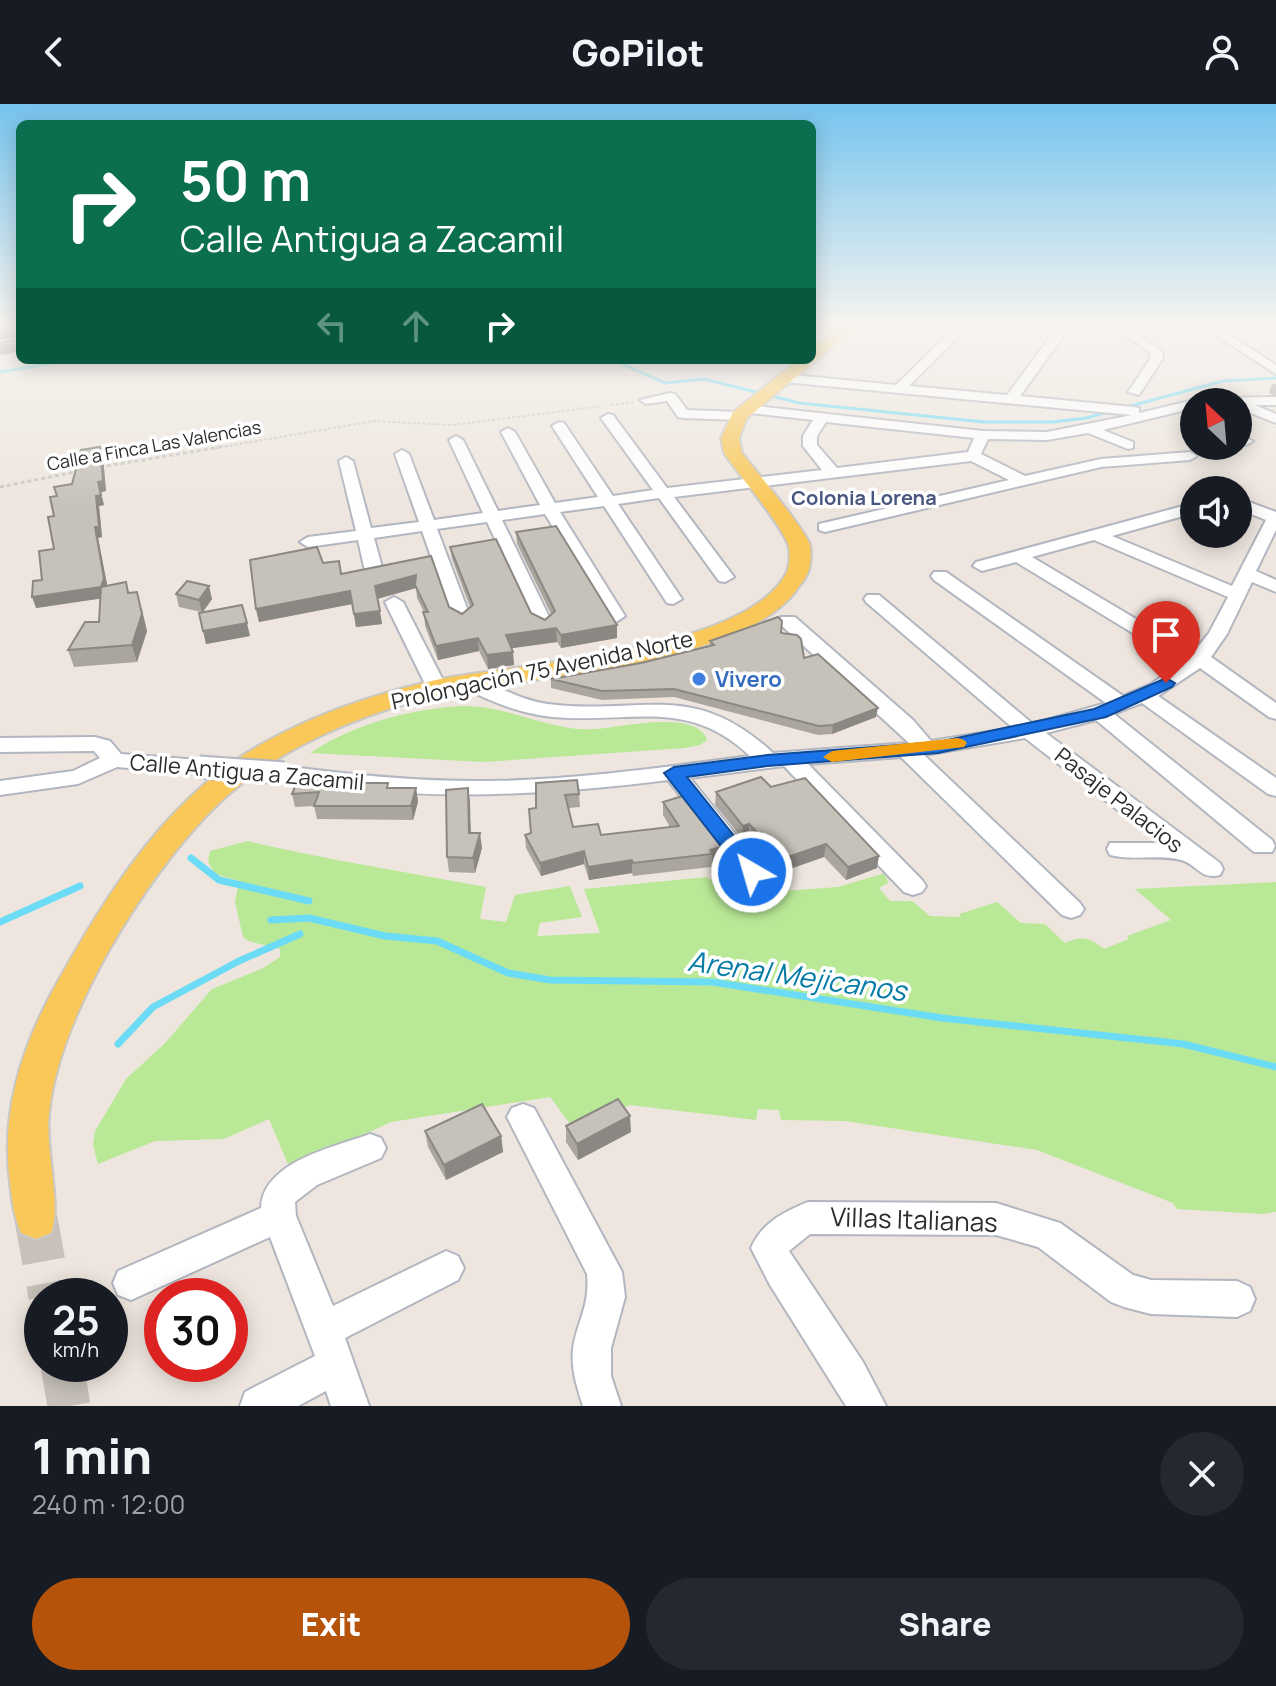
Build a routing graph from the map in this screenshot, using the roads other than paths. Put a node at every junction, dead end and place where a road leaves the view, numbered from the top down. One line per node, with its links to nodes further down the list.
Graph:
1 (776, 385): 12 (main road)
2 (872, 385): 6 (street)
3 (903, 385): 6 (street)
4 (1022, 385): 8 (street)
5 (1139, 385): 7 (street)
6 (901, 387): 8 (street)
7 (1134, 392)
8 (1012, 398): 16 (street)
9 (646, 400): 12 (street)
10 (1276, 401): 11 (street)
11 (1252, 402)
12 (752, 405): 19 (street); 33 (main road, Prolongación 75 Avenida Norte)
13 (1180, 406): 14 (street)
14 (1166, 408): 16 (street); 17 (street)
15 (1252, 409): 20 (street)
16 (1147, 413): 22 (street)
17 (1180, 414)
18 (608, 418): 34 (street)
19 (821, 418): 24 (street); 31 (street)
20 (1276, 419)
21 (559, 426): 35 (street)
22 (1089, 429): 24 (street); 26 (street)
23 (508, 432): 36 (street)
24 (983, 435): 28 (street)
25 (456, 440): 39 (street)
26 (1128, 445)
27 (402, 454): 41 (street)
28 (973, 456): 31 (street); 32 (street)
29 (1180, 457): 32 (street)
30 (346, 461): 43 (street)
31 (833, 473): 33 (street)
32 (1025, 482): 42 (street)
33 (754, 483): 34 (street); 63 (main road, Prolongación 75 Avenida Norte)
34 (665, 493): 35 (street); 52 (street)
35 (609, 501): 36 (street); 55 (street)
36 (550, 509): 39 (street); 58 (street)
37 (1252, 509): 40 (street)
38 (1180, 512): 44 (street)
39 (493, 517): 41 (street); 61 (street)
40 (1275, 518): 46 (street)
41 (427, 526): 43 (street); 59 (street)
42 (825, 527)
43 (365, 534): 45 (street); 49 (street)
44 (1096, 535): 47 (street); 54 (street)
45 (308, 542)
46 (1270, 544): 50 (street)
47 (1018, 556): 48 (street); 62 (street)
48 (982, 566)
49 (374, 571)
50 (1246, 573): 53 (street); 54 (street)
51 (940, 576): 66 (street)
52 (725, 577)
53 (1276, 587)
54 (1235, 594): 62 (street)
55 (673, 599)
56 (873, 599): 69 (street, Pasaje Palacios)
57 (394, 602): 64 (street)
58 (616, 616)
59 (462, 619)
60 (788, 621): 71 (street)
61 (544, 625)
62 (1197, 661): 65 (street, Calle Antigua a Zacamil); 68 (street)
63 (467, 682): 64 (main road, Prolongación 75 Avenida Norte); 73 (street)
64 (437, 688): 88 (main road, Prolongación 75 Avenida Norte)
65 (1142, 694): 66 (street, Calle Antigua a Zacamil); 77 (street)
66 (1121, 704): 67 (street, Calle Antigua a Zacamil)
67 (1100, 713): 69 (street, Calle Antigua a Zacamil); 78 (street)
68 (1276, 713)
69 (1028, 730): 71 (street, Calle Antigua a Zacamil); 80 (street, Pasaje Palacios)
70 (0, 745): 72 (street)
71 (915, 749): 74 (street, Calle Antigua a Zacamil); 84 (street)
72 (114, 760): 75 (street, Calle Antigua a Zacamil, bridge); 76 (street)
73 (767, 760): 74 (street, Calle Antigua a Zacamil); 75 (street, Calle Antigua a Zacamil)
74 (791, 760): 83 (street)
75 (674, 773): 82 (street)
76 (0, 788)
77 (1276, 789)
78 (1263, 846)
79 (1119, 849): 80 (street)
80 (1186, 852): 81 (street, Pasaje Palacios)
81 (1211, 869)
82 (752, 872)
83 (913, 886)
84 (1071, 909)
85 (523, 1117): 96 (street)
86 (370, 1148): 87 (street)
87 (279, 1216): 90 (street); 92 (street)
88 (36, 1219)
89 (446, 1268): 92 (street)
90 (131, 1283)
91 (1237, 1299): 97 (street, Villas Italianas)
92 (324, 1329): 93 (street)
93 (336, 1365): 94 (street); 95 (street)
94 (259, 1406)
95 (350, 1406)
96 (602, 1406)
97 (867, 1406)

